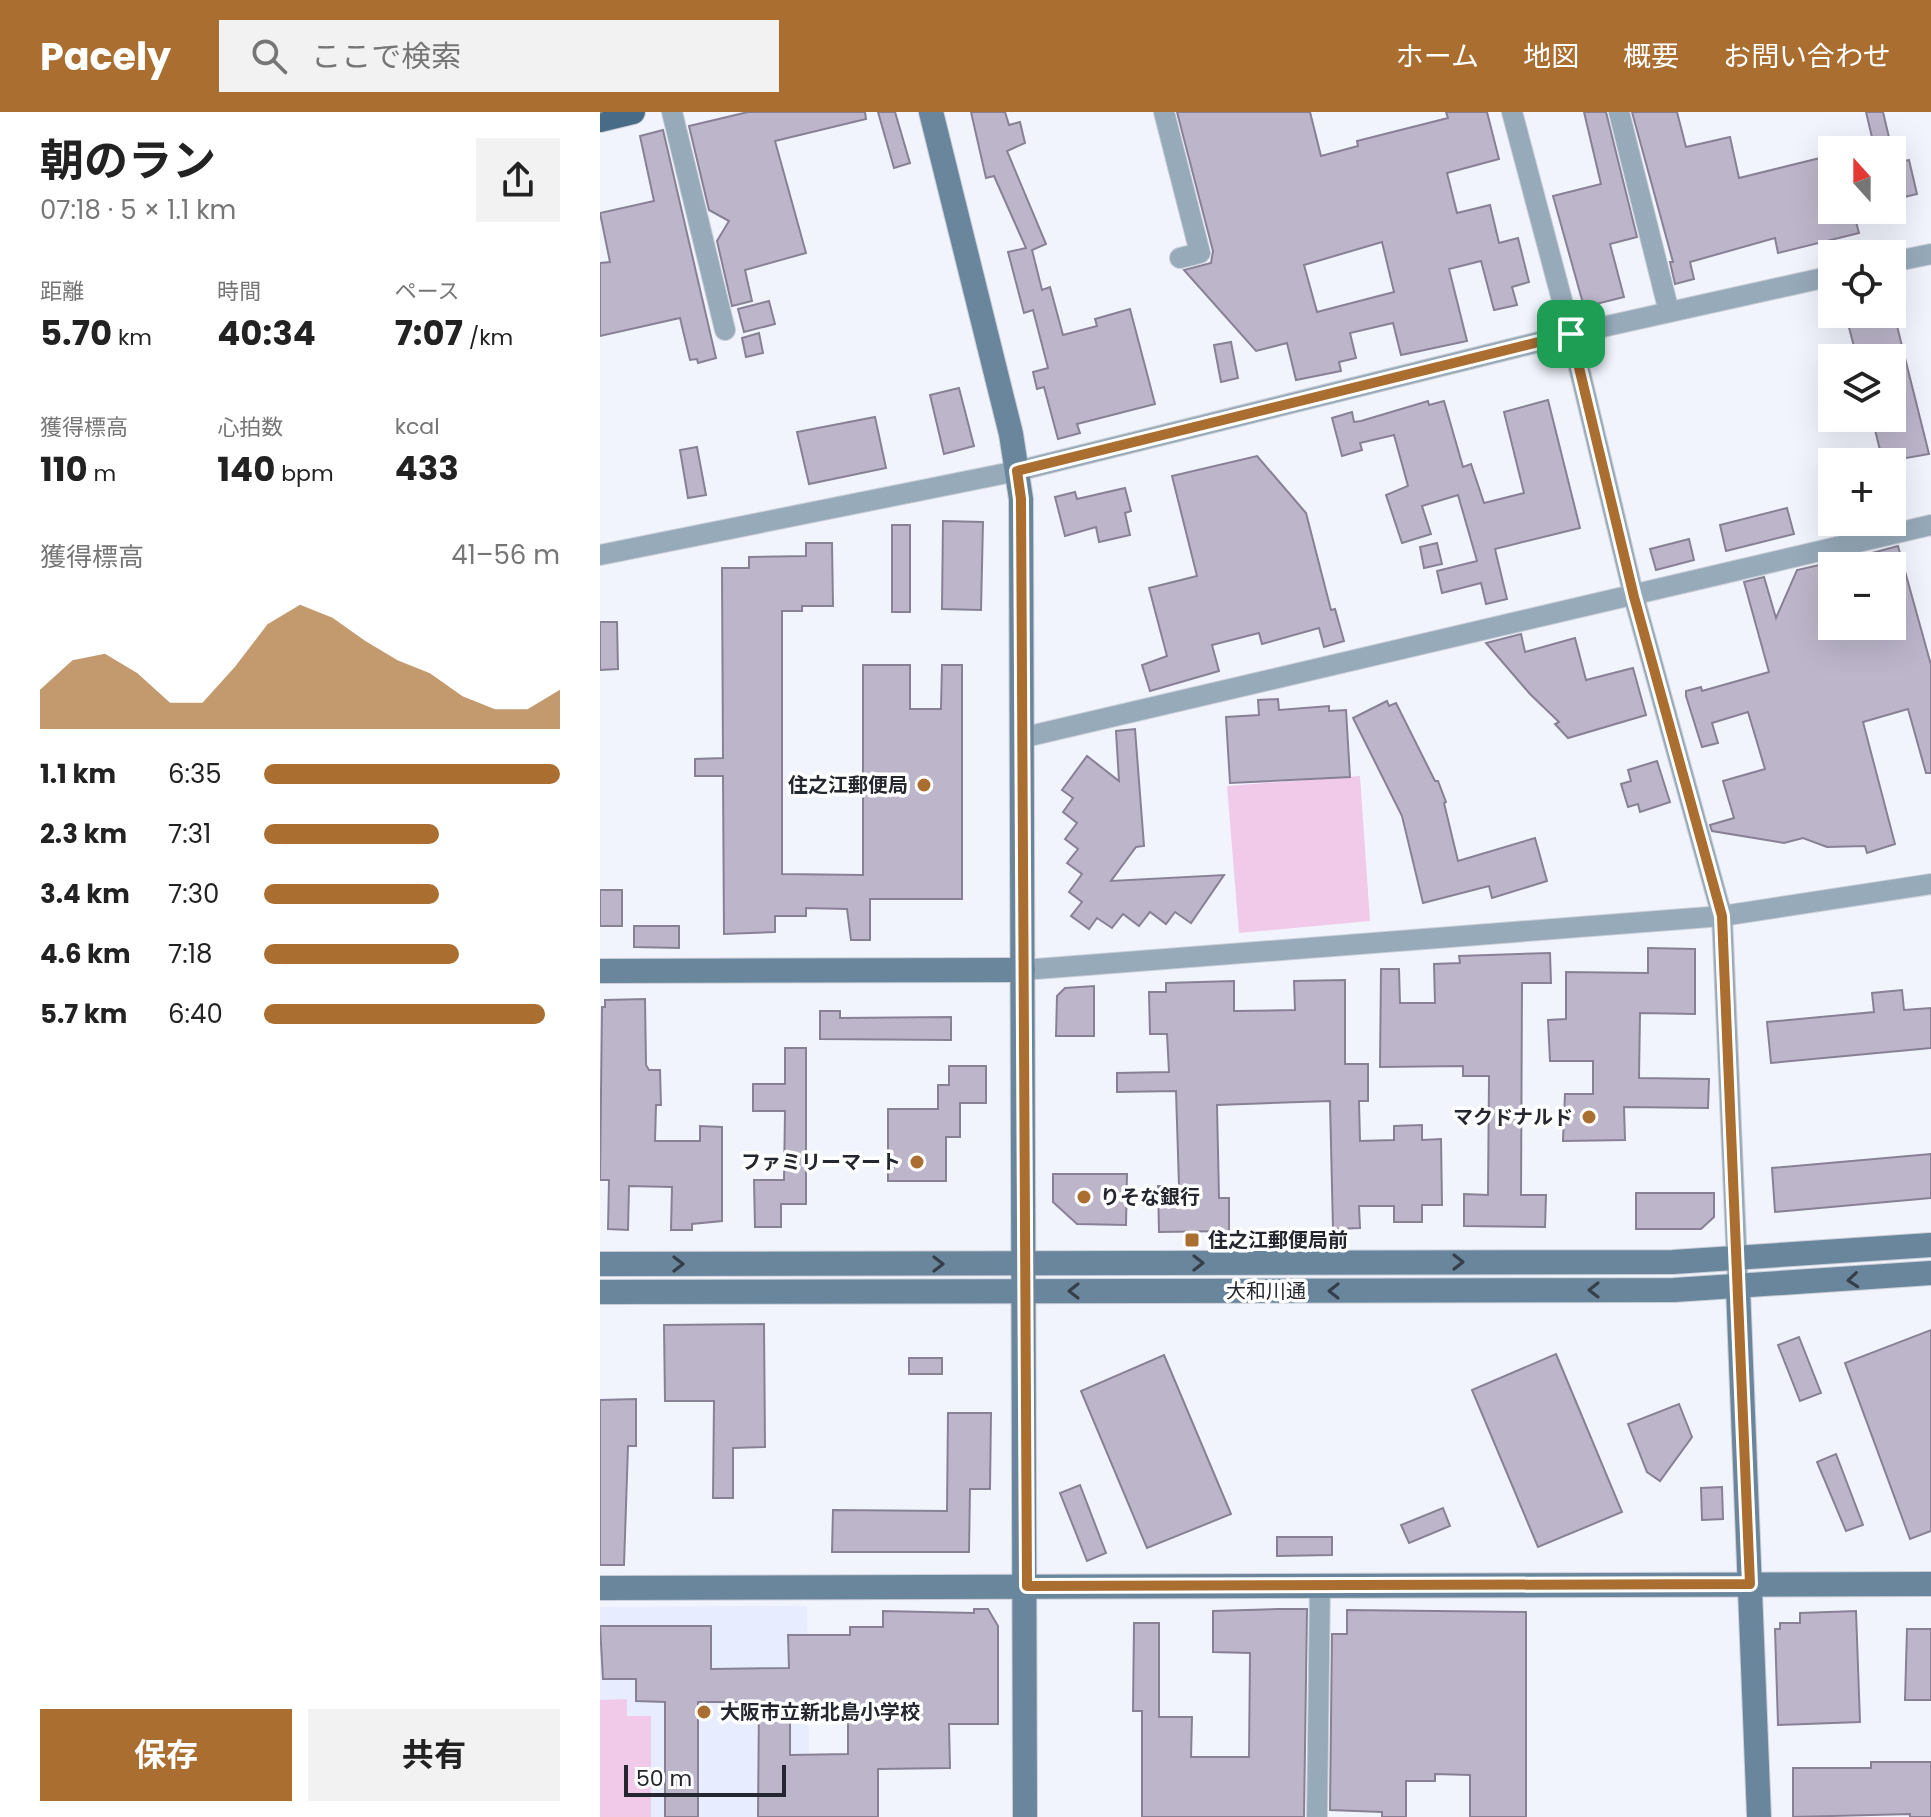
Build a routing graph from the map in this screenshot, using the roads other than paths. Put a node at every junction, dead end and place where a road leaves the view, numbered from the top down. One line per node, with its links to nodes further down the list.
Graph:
1 (633, 112): 7 (main road)
2 (672, 112): 13 (street)
3 (931, 112): 15 (street)
4 (1164, 112): 9 (street)
5 (1512, 112): 14 (street)
6 (1619, 112): 12 (street)
7 (600, 120)
8 (1931, 254): 10 (street)
9 (1180, 258)
10 (1906, 259)
11 (1818, 279): 12 (street)
12 (1669, 312): 14 (street)
13 (725, 330)
14 (1571, 334): 15 (street); 18 (street)
15 (1017, 471): 17 (street); 19 (street)
16 (1931, 525): 18 (street)
17 (600, 555)
18 (1634, 597): 19 (street); 21 (street)
19 (1021, 738): 22 (street)
20 (1931, 884): 21 (street)
21 (1722, 916): 22 (street); 25 (street)
22 (1023, 970): 23 (street); 27 (street)
23 (600, 971)
24 (1931, 1245): 25 (street, 大和川通)
25 (1737, 1259): 27 (street, 大和川通, one-way to 25); 29 (street)
26 (600, 1264): 27 (street, 大和川通, one-way to 27)
27 (1024, 1264): 30 (street)
28 (1931, 1273): 29 (street, 大和川通, one-way to 29)
29 (1738, 1288): 30 (street, 大和川通, one-way to 30); 33 (street)
30 (1024, 1291): 31 (street, 大和川通); 35 (street)
31 (600, 1292)
32 (1320, 1584): 33 (street); 35 (street); 38 (street)
33 (1750, 1584): 34 (street); 39 (street)
34 (1931, 1584)
35 (1027, 1586): 36 (street); 37 (street)
36 (600, 1588)
37 (1025, 1817)
38 (1317, 1817)
39 (1759, 1817)

